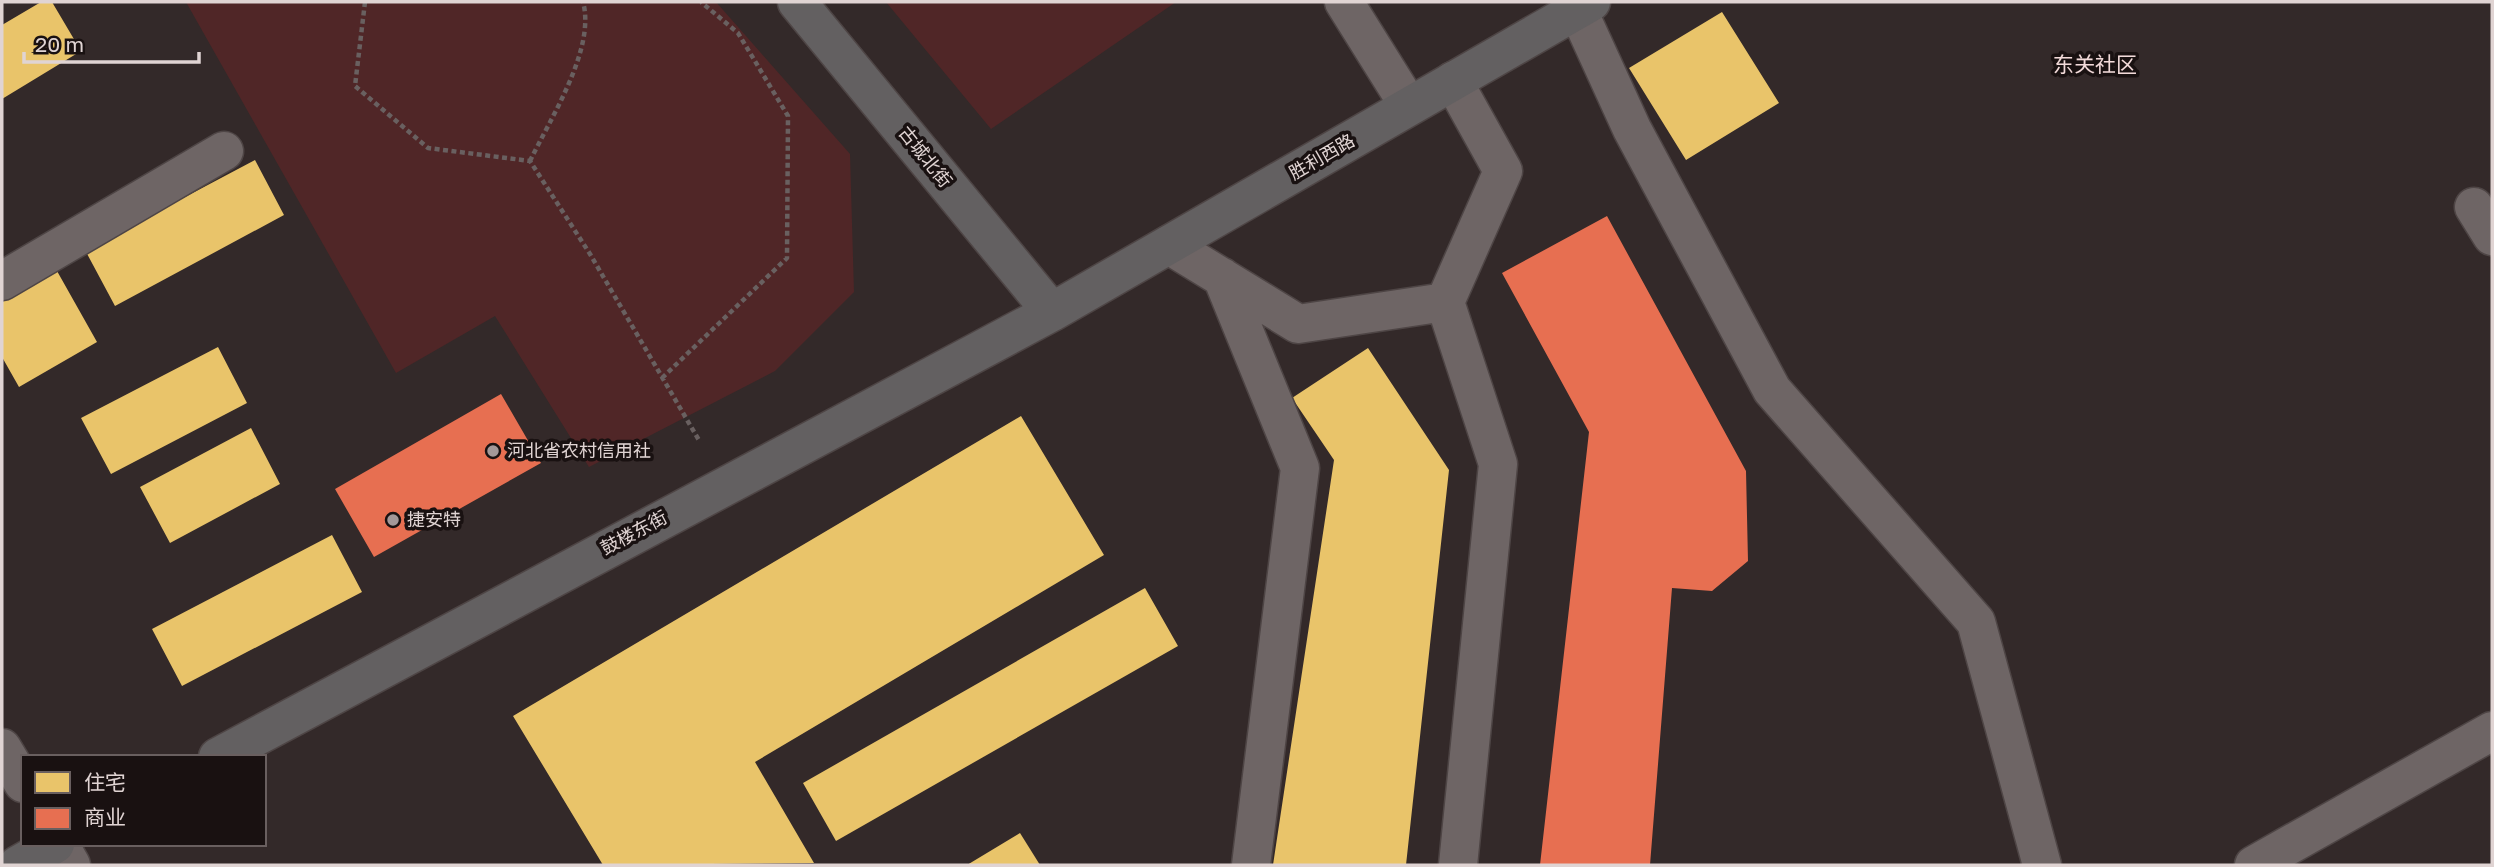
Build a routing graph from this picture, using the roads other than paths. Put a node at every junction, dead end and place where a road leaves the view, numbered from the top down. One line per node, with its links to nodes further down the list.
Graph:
1 (797, 2): 11 (main road, 古城北街)
2 (1344, 2): 5 (street)
3 (1582, 4): 4 (main road, 胜利西路); 22 (street)
4 (1453, 81): 5 (main road, 胜利西路); 10 (street)
5 (1409, 107): 7 (main road, 胜利西路)
6 (223, 151): 9 (street)
7 (1169, 245): 8 (street); 11 (main road, 胜利西路)
8 (1222, 277): 10 (street); 20 (street)
9 (2, 281)
10 (1444, 302): 21 (street)
11 (1052, 312): 14 (main road, 鼓楼东街)
12 (2492, 731): 23 (street)
13 (2, 748): 15 (street)
14 (222, 755)
15 (21, 780)
16 (53, 846): 18 (main road)
17 (58, 846): 19 (street)
18 (18, 865)
19 (71, 865)
20 (1251, 865)
21 (1458, 865)
22 (2042, 865)
23 (2254, 865)

